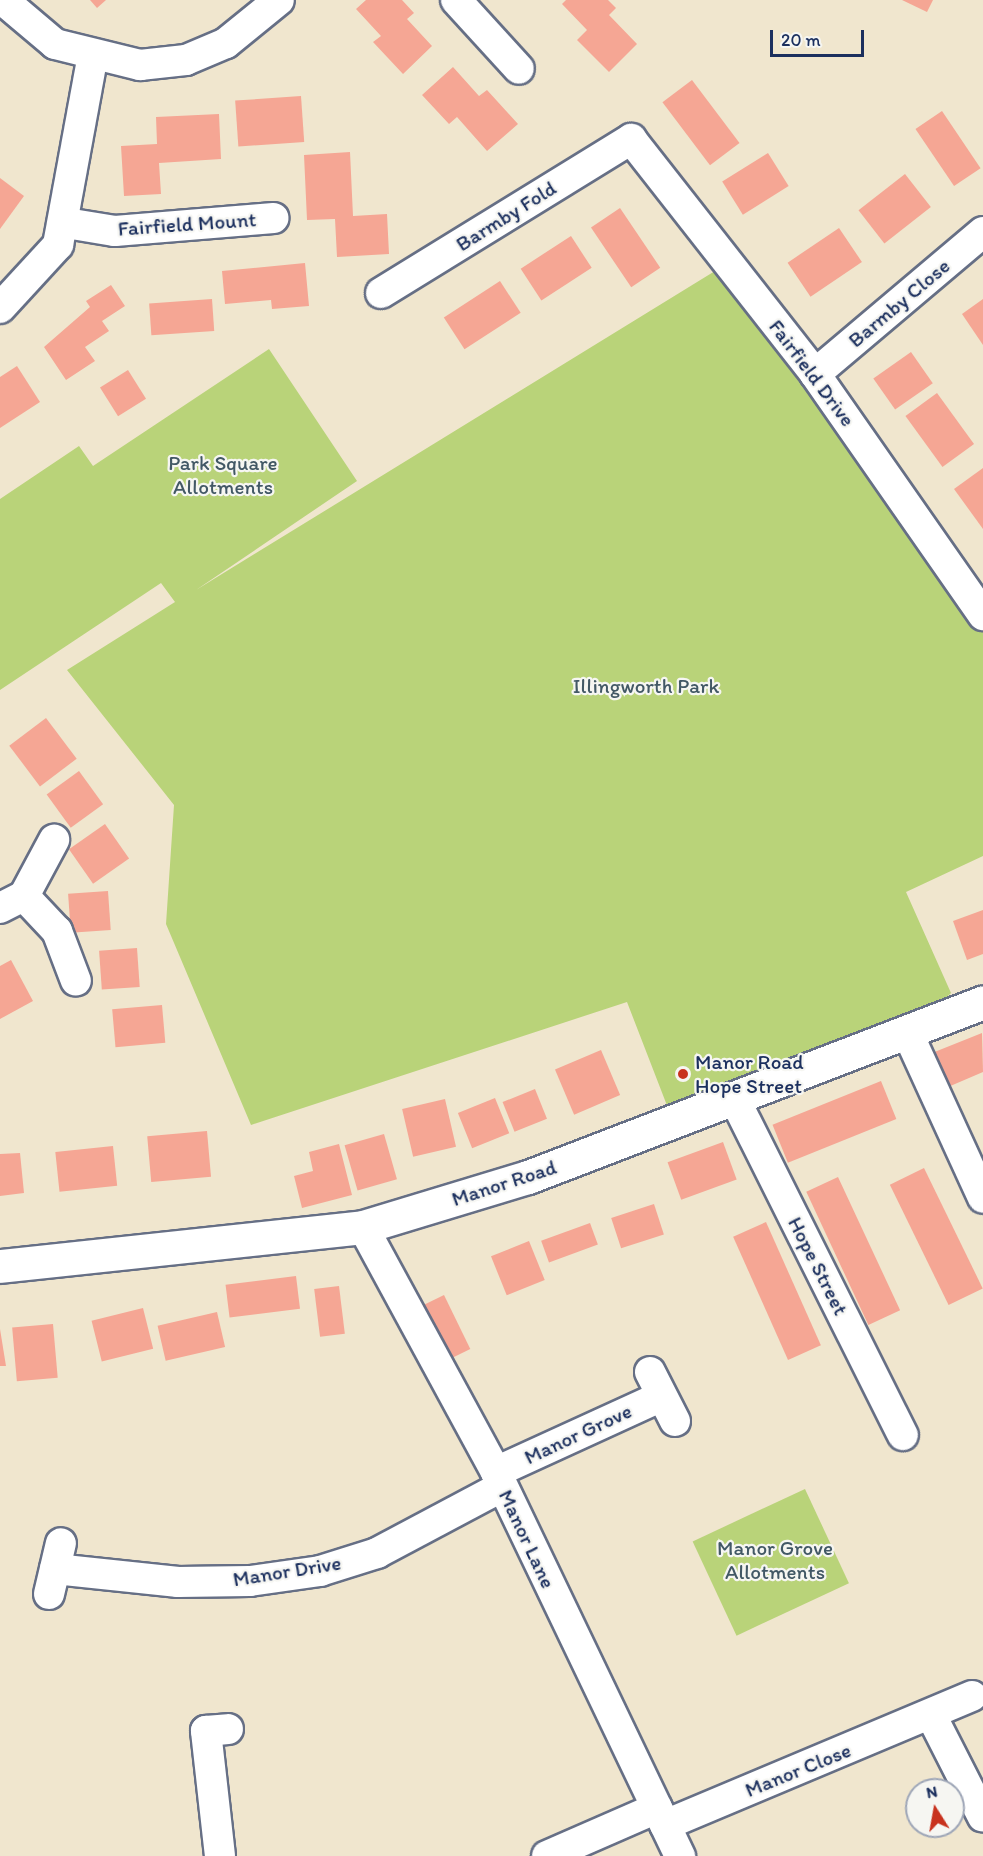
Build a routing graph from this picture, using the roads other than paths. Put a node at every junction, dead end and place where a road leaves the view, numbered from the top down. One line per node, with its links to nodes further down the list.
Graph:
1 (3, 0): 4 (street)
2 (279, 0): 4 (street)
3 (456, 0): 5 (street)
4 (93, 54): 8 (street)
5 (519, 69)
6 (631, 139): 10 (street, Barmby Fold); 12 (street, Fairfield Drive)
7 (273, 218): 8 (street, Fairfield Mount)
8 (66, 223): 11 (street)
9 (983, 232): 12 (street, Barmby Close)
10 (381, 293)
11 (0, 308)
12 (815, 374): 13 (street, Fairfield Drive)
13 (983, 615)
14 (54, 840): 15 (street)
15 (12, 902): 16 (street)
16 (76, 981)
17 (983, 1002): 18 (street, Manor Road)
18 (908, 1034): 19 (street, Manor Road); 20 (street)
19 (734, 1098): 21 (street, Manor Road); 24 (street, Hope Street)
20 (983, 1198)
21 (363, 1227): 22 (street, Manor Road); 25 (street, Manor Lane)
22 (0, 1266)
23 (662, 1397): 25 (street, Manor Grove)
24 (903, 1435)
25 (499, 1479): 26 (street, Manor Drive); 30 (street, Manor Lane)
26 (55, 1568)
27 (972, 1696): 28 (street, Manor Close)
28 (930, 1715): 30 (street, Manor Close); 31 (street)
29 (228, 1729): 32 (street)
30 (661, 1816): 33 (street, Manor Close); 34 (street, Manor Lane)
31 (983, 1817)
32 (220, 1856)
33 (547, 1856)
34 (680, 1856)

